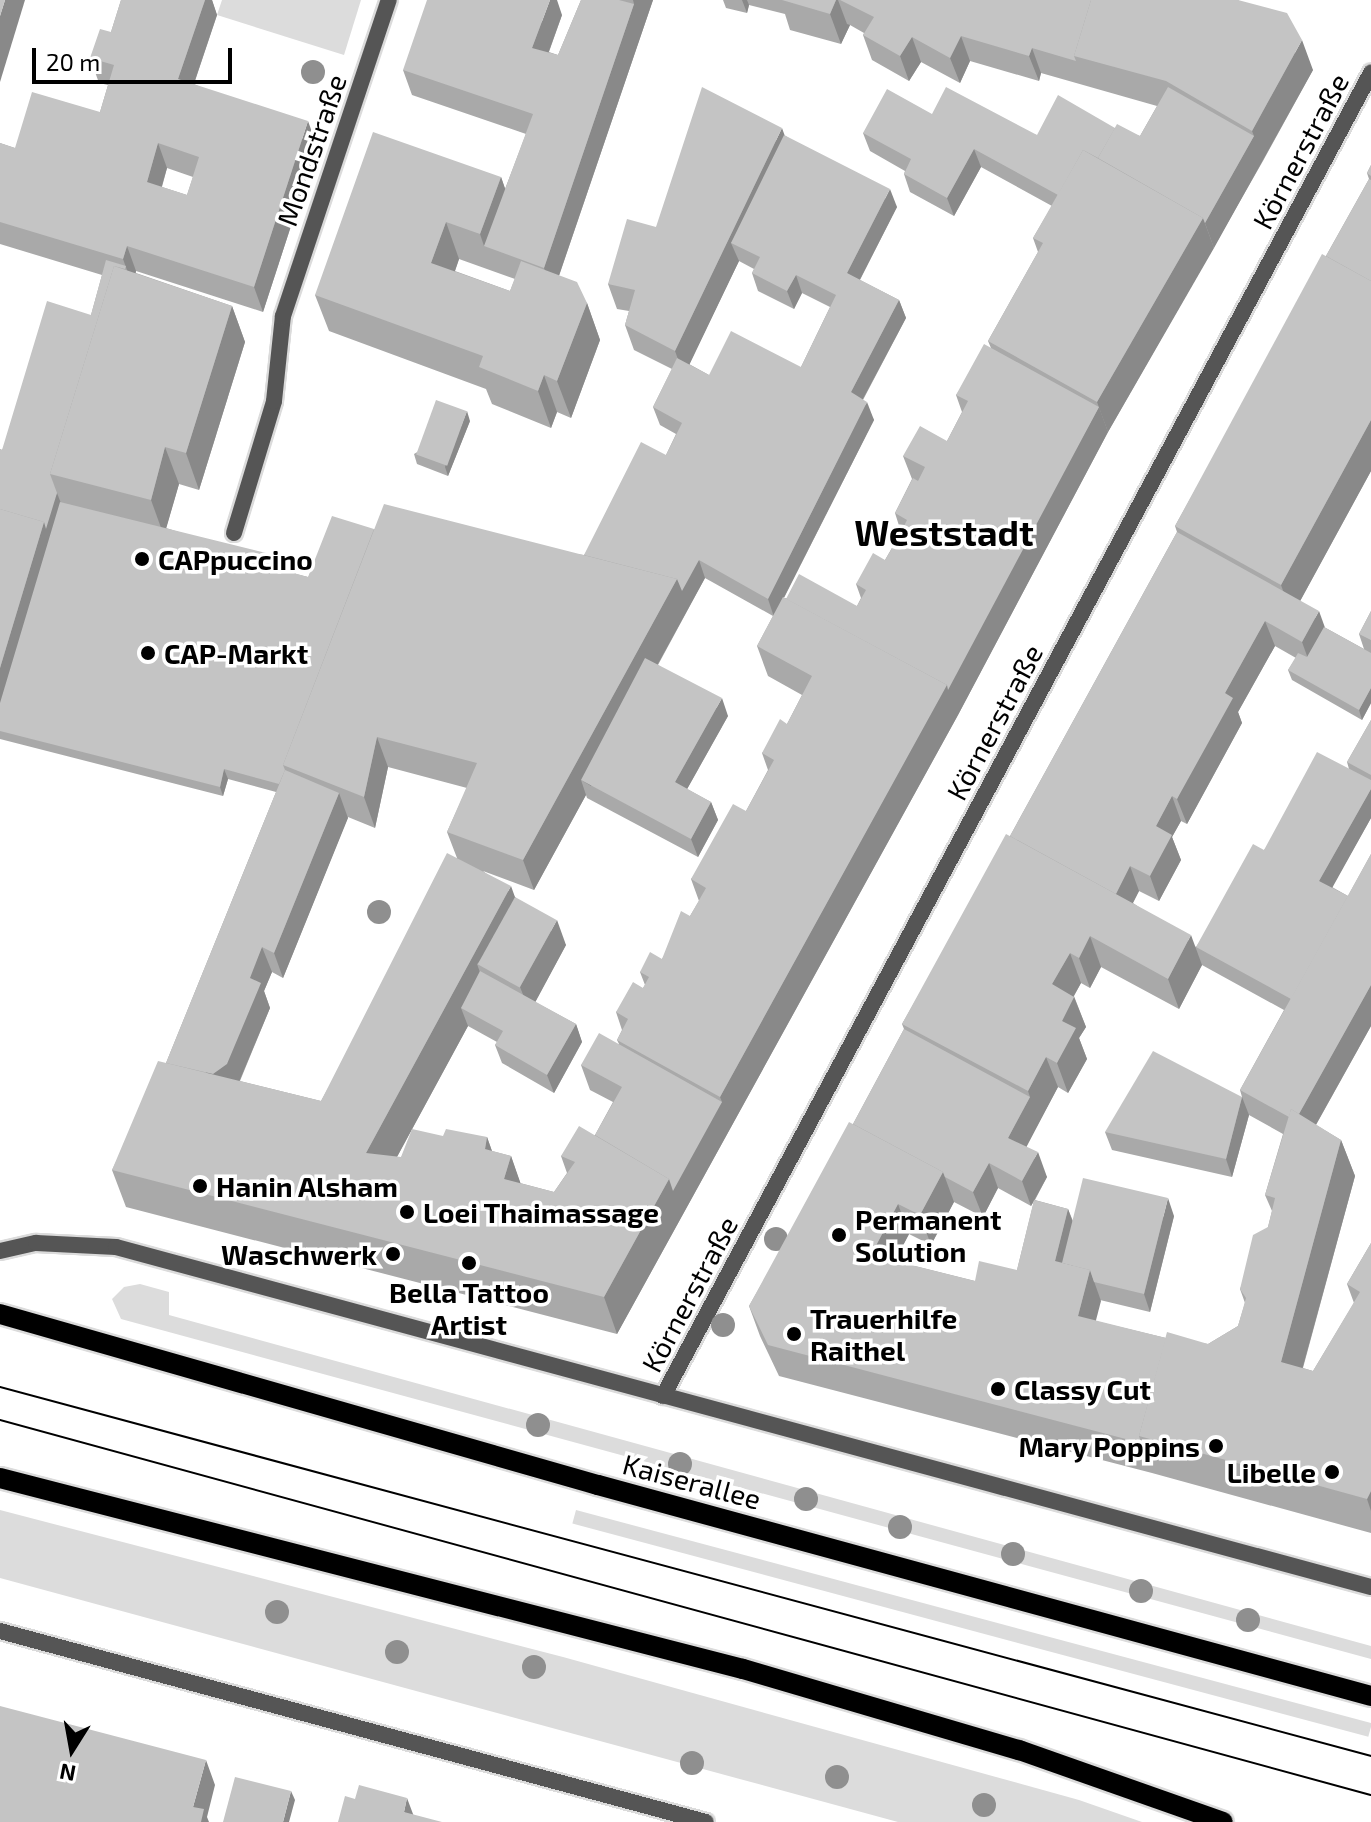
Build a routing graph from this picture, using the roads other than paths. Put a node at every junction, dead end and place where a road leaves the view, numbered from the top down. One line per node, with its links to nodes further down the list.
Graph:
1 (389, 0): 3 (street, Mondstraße)
2 (1371, 73): 6 (street, Körnerstraße)
3 (234, 533)
4 (0, 1251): 6 (street)
5 (0, 1314): 10 (main road, Kaiserallee)
6 (663, 1396): 8 (street)
7 (0, 1478): 13 (main road)
8 (1371, 1587)
9 (0, 1631): 11 (street)
10 (1371, 1696)
11 (668, 1817): 12 (street)
12 (706, 1822)
13 (1223, 1822)

